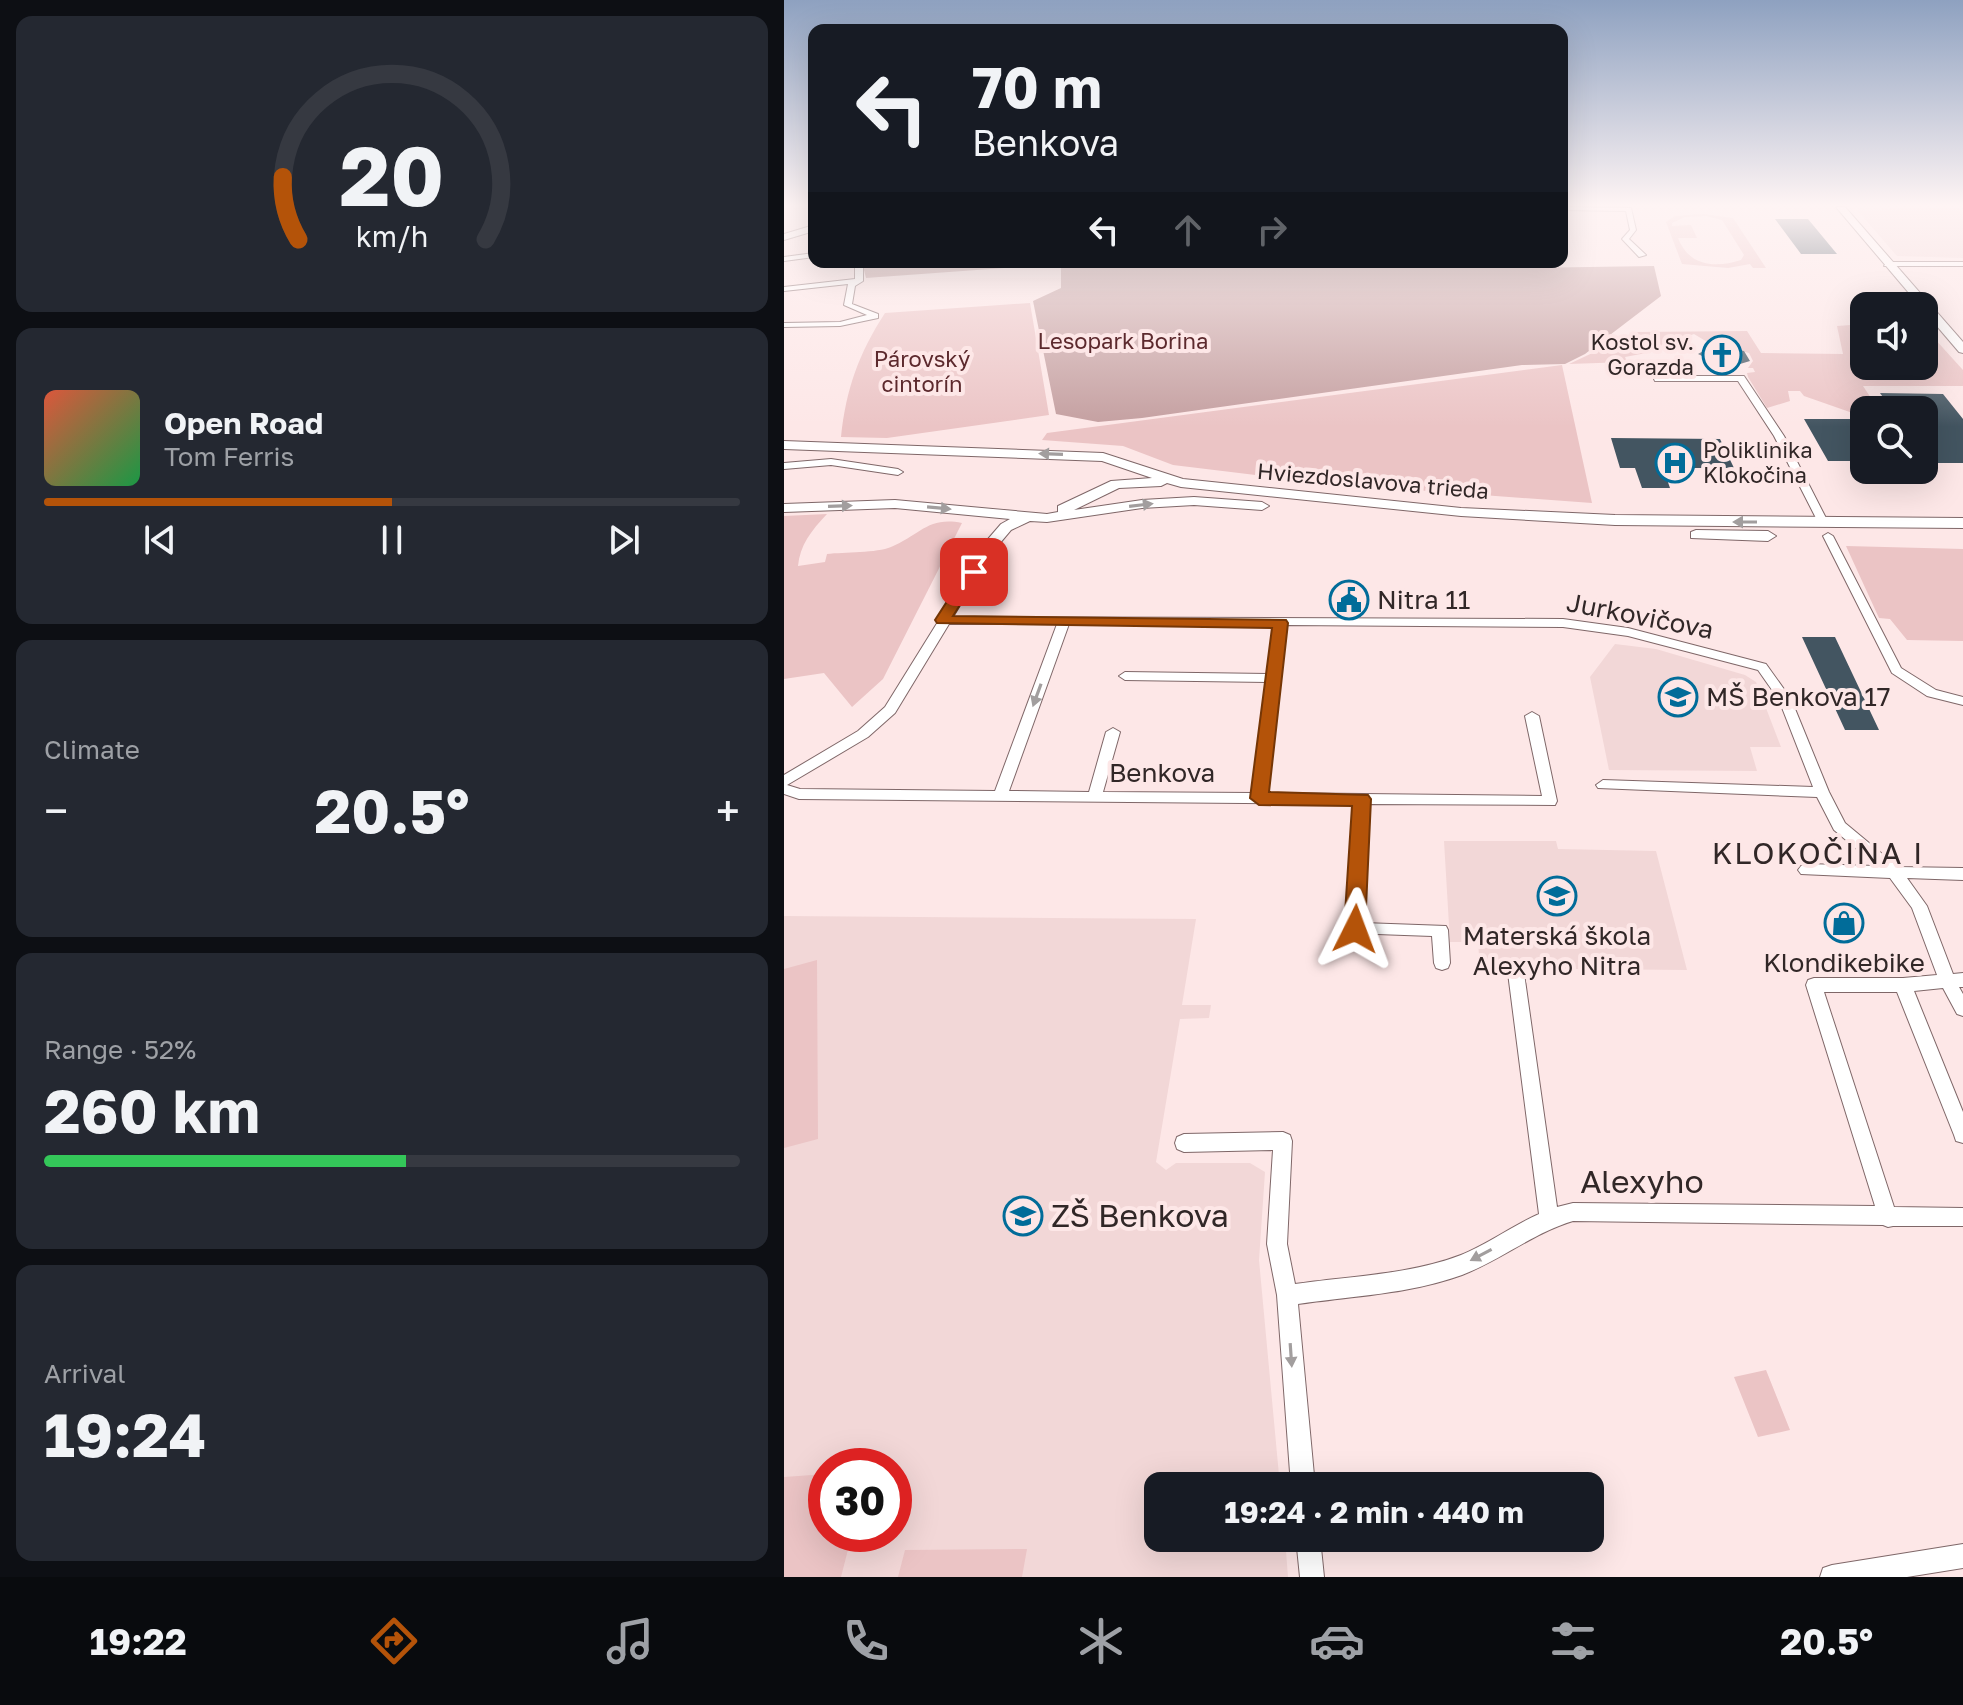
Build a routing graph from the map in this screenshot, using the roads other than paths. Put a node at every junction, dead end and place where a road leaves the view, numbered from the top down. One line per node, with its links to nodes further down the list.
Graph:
1 (859, 281): 3 (street); 4 (street)
2 (1902, 281): 5 (street)
3 (784, 289)
4 (784, 325)
5 (1963, 349)
6 (1658, 379): 19 (street)
7 (784, 445): 8 (street, Hviezdoslavova trieda, one-way to 7)
8 (1118, 460): 11 (street, Hviezdoslavova trieda); 12 (street)
9 (784, 466): 10 (street)
10 (898, 472)
11 (1181, 483): 12 (street); 19 (street, Hviezdoslavova trieda, one-way to 11)
12 (1116, 484): 15 (street); 16 (street)
13 (784, 508): 14 (street, Hviezdoslavova trieda, one-way to 14)
14 (983, 512): 16 (street, Hviezdoslavova trieda); 21 (street)
15 (1083, 514): 17 (street, Hviezdoslavova trieda); 19 (street, Hviezdoslavova trieda, one-way to 19)
16 (1023, 518): 17 (street, Hviezdoslavova trieda); 21 (street)
17 (1064, 518): 21 (street)
18 (1963, 523): 19 (street, Hviezdoslavova trieda)
19 (1826, 529): 20 (street, Hviezdoslavova trieda); 27 (street)
20 (1963, 536)
21 (990, 546): 22 (street)
22 (943, 620): 23 (street, Jurkovičova); 30 (street)
23 (1064, 622): 24 (street, Jurkovičova); 34 (street, one-way to 34)
24 (1281, 623): 26 (street); 33 (street, Jurkovičova)
25 (1125, 676): 26 (street)
26 (1274, 678): 36 (street)
27 (1963, 701)
28 (1532, 716): 37 (street, Benkova)
29 (1113, 732): 35 (street)
30 (784, 781)
31 (1603, 785): 33 (street)
32 (784, 789): 34 (street, Benkova)
33 (1822, 792): 39 (street, Jurkovičova)
34 (1000, 796): 35 (street, Benkova)
35 (1094, 797): 36 (street, Benkova)
36 (1259, 798): 37 (street, Benkova)
37 (1362, 799): 41 (street)
38 (1806, 870): 39 (street)
39 (1895, 873): 40 (street); 43 (street, Jurkovičova)
40 (1963, 874)
41 (1442, 963)
42 (1516, 973): 48 (street)
43 (1955, 980): 44 (street); 45 (street, Jurkovičova)
44 (1903, 985): 46 (street); 50 (street)
45 (1963, 1009)
46 (1963, 1135)
47 (1184, 1143): 51 (street)
48 (1549, 1217): 50 (street, Alexyho); 51 (street, Alexyho, one-way to 51)
49 (1963, 1217): 50 (street, Alexyho)
50 (1888, 1218)
51 (1287, 1295): 52 (street, one-way to 52)
52 (1302, 1472)
53 (1309, 1552): 55 (street)
54 (1963, 1556): 56 (street)
55 (1312, 1577)
56 (1832, 1577)

